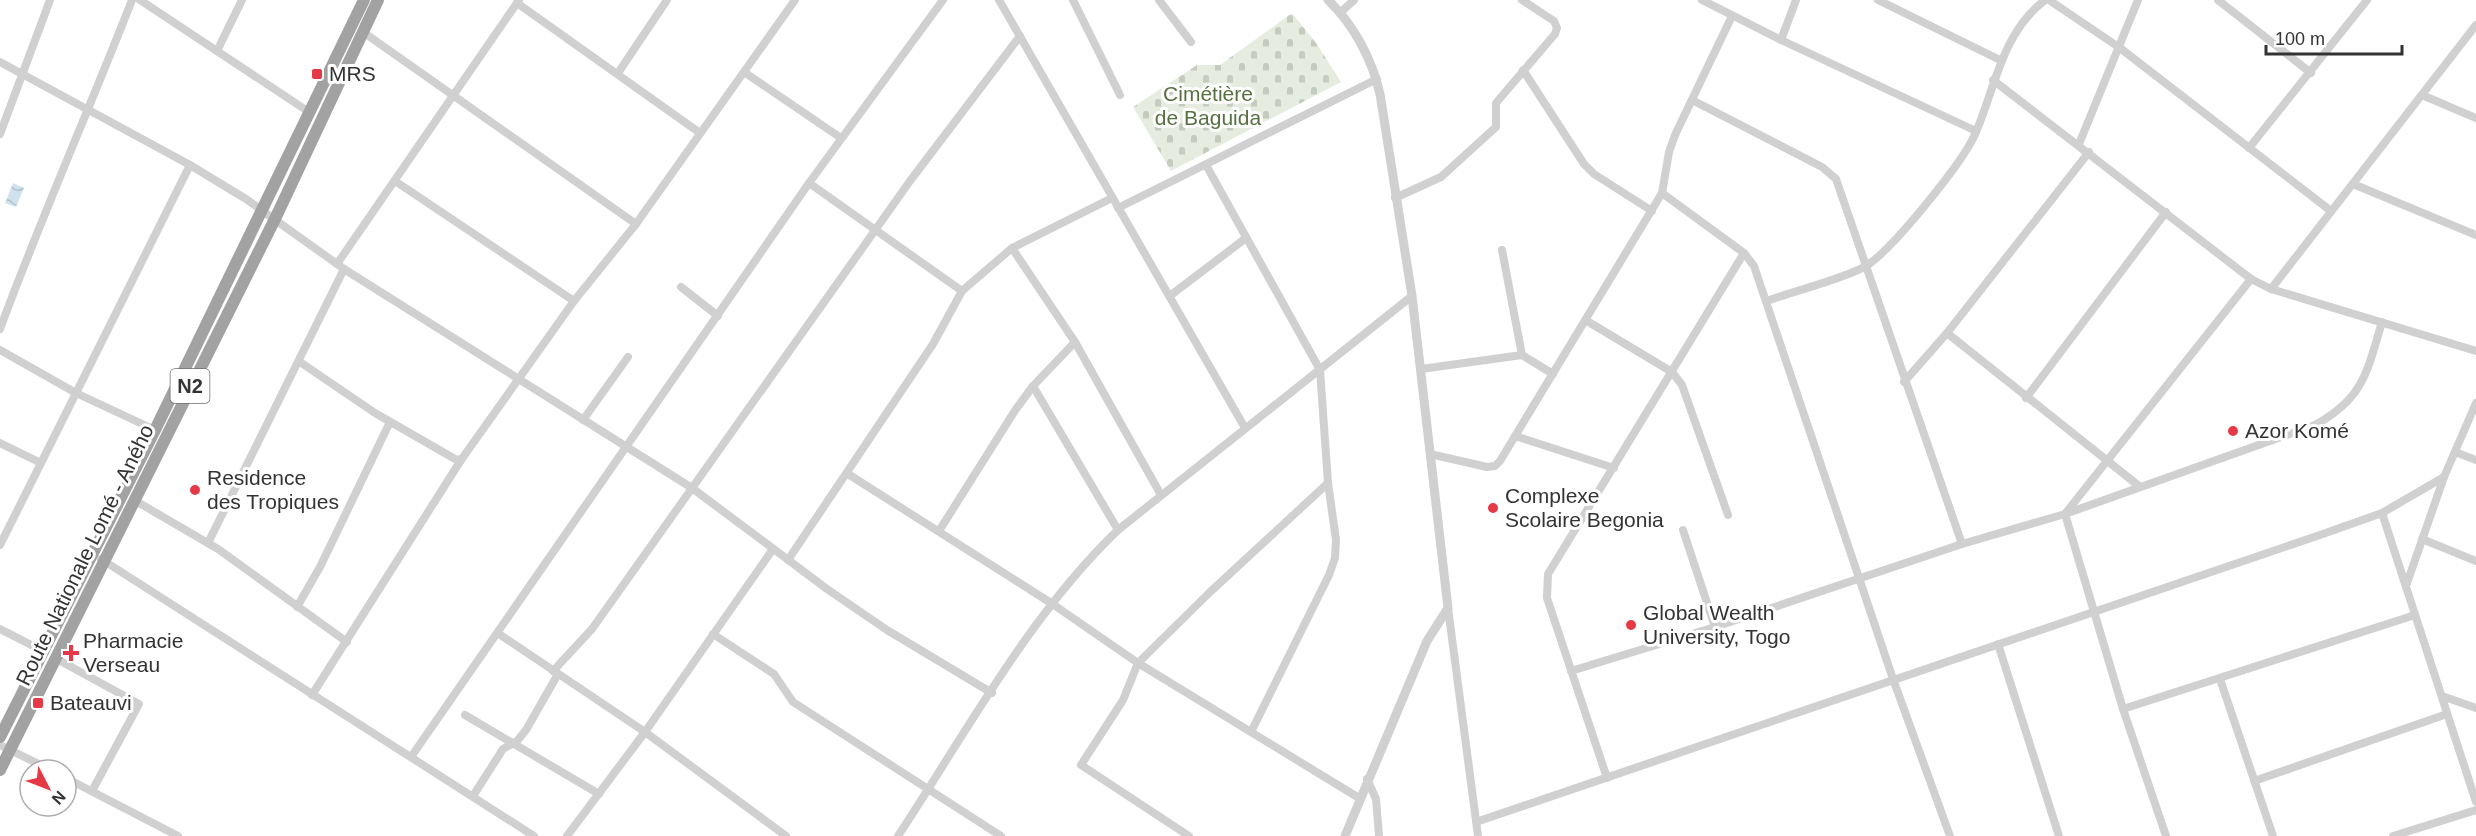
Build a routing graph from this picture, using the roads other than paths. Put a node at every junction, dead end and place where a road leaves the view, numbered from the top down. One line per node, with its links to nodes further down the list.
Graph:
1 (50, 0): 39 (street)
2 (132, 0): 46 (street)
3 (141, 0): 32 (street)
4 (242, 0): 32 (street)
5 (364, 0): 47 (highway, Route Nationale Lomé - Aného / N2)
6 (378, 0): 27 (highway, Route Nationale Lomé - Aného / N2)
7 (667, 0): 37 (street)
8 (795, 0): 36 (street)
9 (943, 0): 52 (street)
10 (999, 0): 28 (street)
11 (1073, 0): 43 (street)
12 (1159, 0): 30 (street)
13 (1328, 0): 24 (street)
14 (1354, 0): 24 (street)
15 (1522, 0): 35 (street)
16 (1702, 0): 25 (street)
17 (1796, 0): 29 (street)
18 (1878, 0): 33 (street)
19 (2047, 0): 31 (street); 33 (street)
20 (2138, 0): 31 (street)
21 (2218, 0): 38 (street)
22 (2367, 0): 38 (street)
23 (518, 2): 37 (street); 42 (street)
24 (1341, 12): 40 (street)
25 (1732, 16): 29 (street); 45 (street)
26 (2476, 25): 44 (street)
27 (363, 32): 42 (street); 69 (highway, Route Nationale Lomé - Aného / N2)
28 (1020, 36): 62 (street); 71 (street)
29 (1781, 40): 49 (street)
30 (1191, 42)
31 (2120, 48): 53 (street); 54 (street)
32 (217, 51): 47 (street)
33 (2000, 60): 41 (street)
34 (0, 62): 39 (street)
35 (1523, 70): 63 (street); 66 (street)
36 (744, 72): 50 (street); 52 (street)
37 (618, 73): 50 (street)
38 (2311, 73): 54 (street)
39 (24, 75): 46 (street); 51 (street)
40 (1377, 79): 57 (street); 63 (street)
41 (1993, 80): 49 (street); 53 (street)
42 (452, 94): 58 (street); 70 (street)
43 (1120, 95)
44 (2422, 95): 48 (street); 60 (street)
45 (1692, 100): 61 (street); 78 (street)
46 (88, 111): 56 (street); 90 (street)
47 (309, 112): 65 (highway, Route Nationale Lomé - Aného / N2)
48 (2476, 118)
49 (1977, 131): 78 (street)
50 (700, 133): 70 (street)
51 (0, 134)
52 (841, 138): 59 (street)
53 (2079, 144): 55 (street)
54 (2248, 148): 67 (street)
55 (2089, 152): 68 (street); 91 (street)
56 (190, 165): 65 (street); 105 (street)
57 (1206, 165): 64 (street); 73 (street)
58 (395, 181): 77 (street); 86 (street)
59 (809, 183): 71 (street); 87 (street)
60 (2353, 184): 67 (street); 72 (street)
61 (1662, 193): 66 (street); 76 (street)
62 (1112, 198): 64 (street); 74 (street)
63 (1395, 198): 84 (street)
64 (1118, 208): 83 (street)
65 (262, 211): 69 (street); 111 (highway, Route Nationale Lomé - Aného / N2)
66 (1652, 211): 88 (street)
67 (2331, 211): 81 (street)
68 (2166, 212): 79 (street); 106 (street)
69 (275, 219): 77 (street); 128 (highway, Route Nationale Lomé - Aného / N2)
70 (636, 224): 86 (street)
71 (875, 230): 82 (street); 126 (street)
72 (2476, 235)
73 (1246, 238): 83 (street); 99 (street)
74 (1012, 248): 82 (street); 92 (street)
75 (1502, 250): 95 (street)
76 (1744, 253): 85 (street); 100 (street)
77 (341, 266): 97 (street); 102 (street)
78 (1865, 267): 85 (street); 103 (street)
79 (2251, 279): 81 (street); 119 (street)
80 (681, 287): 87 (street)
81 (2271, 289): 89 (street)
82 (962, 291): 122 (street)
83 (1171, 295): 110 (street)
84 (1412, 296): 98 (street); 99 (street)
85 (1767, 300): 144 (street)
86 (574, 301): 102 (street)
87 (718, 316): 114 (street)
88 (1587, 321): 100 (street); 101 (street)
89 (2382, 322): 94 (street); 125 (street)
90 (0, 329)
91 (1947, 333): 103 (street); 106 (street)
92 (1075, 342): 104 (street); 127 (street)
93 (0, 350): 105 (street)
94 (2476, 351)
95 (1522, 355): 98 (street); 101 (street)
96 (628, 357): 108 (street)
97 (300, 362): 109 (street); 136 (street)
98 (1421, 369): 116 (street)
99 (1320, 370): 110 (street); 124 (street)
100 (1672, 372): 121 (street); 131 (street)
101 (1553, 374): 112 (street)
102 (518, 379): 108 (street); 117 (street)
103 (1904, 382): 137 (street)
104 (1033, 386): 132 (street); 134 (street)
105 (76, 393): 111 (street); 120 (street)
106 (2026, 398): 119 (street)
107 (2476, 403): 115 (street)
108 (584, 420): 114 (street)
109 (390, 422): 117 (street); 147 (street)
110 (1245, 428): 127 (street)
111 (155, 430): 140 (highway, Route Nationale Lomé - Aného / N2)
112 (1515, 436): 116 (street); 121 (street)
113 (0, 443): 120 (street)
114 (626, 446): 126 (street); 153 (street)
115 (2455, 452): 118 (street); 123 (street)
116 (1430, 454): 148 (street)
117 (461, 460): 155 (street)
118 (2476, 460)
119 (2106, 461): 125 (street); 130 (street)
120 (41, 464): 138 (street)
121 (1614, 468): 159 (street)
122 (848, 474): 134 (street); 141 (street)
123 (2444, 477): 129 (street); 135 (street)
124 (1328, 483): 158 (street); 171 (street)
125 (2139, 486): 130 (street)
126 (692, 488): 139 (street); 160 (street)
127 (1161, 495): 132 (street)
128 (134, 500): 136 (street); 142 (highway, Route Nationale Lomé - Aného / N2)
129 (2382, 513): 145 (street); 149 (street)
130 (2065, 514): 137 (street); 149 (street)
131 (1728, 515)
132 (1118, 530): 146 (street)
133 (1683, 530): 151 (street)
134 (939, 531): 146 (street)
135 (2421, 539): 143 (street); 145 (street)
136 (208, 543): 147 (street)
137 (1962, 544): 144 (street)
138 (0, 545)
139 (773, 549): 141 (street); 154 (street)
140 (92, 554): 142 (street); 157 (highway, Route Nationale Lomé - Aného / N2)
141 (788, 560): 163 (street)
142 (104, 561): 157 (highway, Route Nationale Lomé - Aného / N2); 164 (street)
143 (2476, 561)
144 (1858, 579): 151 (street); 161 (street)
145 (2406, 586): 150 (street)
146 (1052, 603): 158 (street); 163 (street)
147 (297, 607): 155 (street)
148 (1448, 608): 179 (street); 189 (street)
149 (2093, 613): 156 (street); 167 (street)
150 (2415, 615): 162 (street); 165 (street)
151 (1715, 627): 159 (street)
152 (0, 629): 157 (street)
153 (499, 634): 160 (street); 175 (street)
154 (713, 634): 170 (street); 182 (street)
155 (347, 642): 164 (street)
156 (1998, 644): 161 (street); 201 (street)
157 (50, 655): 172 (highway, Route Nationale Lomé - Aného / N2); 174 (highway, Route Nationale Lomé - Aného / N2); 183 (street)
158 (1138, 663): 171 (street); 196 (street)
159 (1570, 671): 178 (street)
160 (556, 673): 170 (street); 173 (street)
161 (1893, 679): 178 (street); 200 (street)
162 (2220, 679): 167 (street); 180 (street)
163 (992, 693): 182 (street)
164 (312, 695): 175 (street)
165 (2442, 696): 166 (street); 168 (street)
166 (2476, 708)
167 (2123, 709): 202 (street)
168 (2447, 714): 180 (street); 187 (street)
169 (465, 715): 173 (street)
170 (645, 732): 184 (street); 193 (street)
171 (1251, 732): 186 (street)
172 (0, 737)
173 (512, 744): 184 (street); 185 (street)
174 (5, 747): 176 (street); 177 (highway, Route Nationale Lomé - Aného / N2)
175 (411, 757): 185 (street)
176 (27, 758)
177 (0, 770)
178 (1607, 778): 189 (street)
179 (1367, 779): 186 (street); 198 (street)
180 (2254, 781): 203 (street)
181 (78, 784): 183 (street)
182 (929, 789): 194 (street); 195 (street)
183 (92, 791): 190 (street)
184 (599, 794): 192 (street)
185 (473, 796): 191 (street)
186 (1359, 798): 197 (street)
187 (2476, 802)
188 (2476, 810): 204 (street)
189 (1476, 822): 199 (street)
190 (178, 836)
191 (534, 836)
192 (567, 836)
193 (786, 836)
194 (898, 836)
195 (1001, 836)
196 (1189, 836)
197 (1345, 836)
198 (1379, 836)
199 (1478, 836)
200 (1950, 836)
201 (2059, 836)
202 (2166, 836)
203 (2273, 836)
204 (2393, 836)

